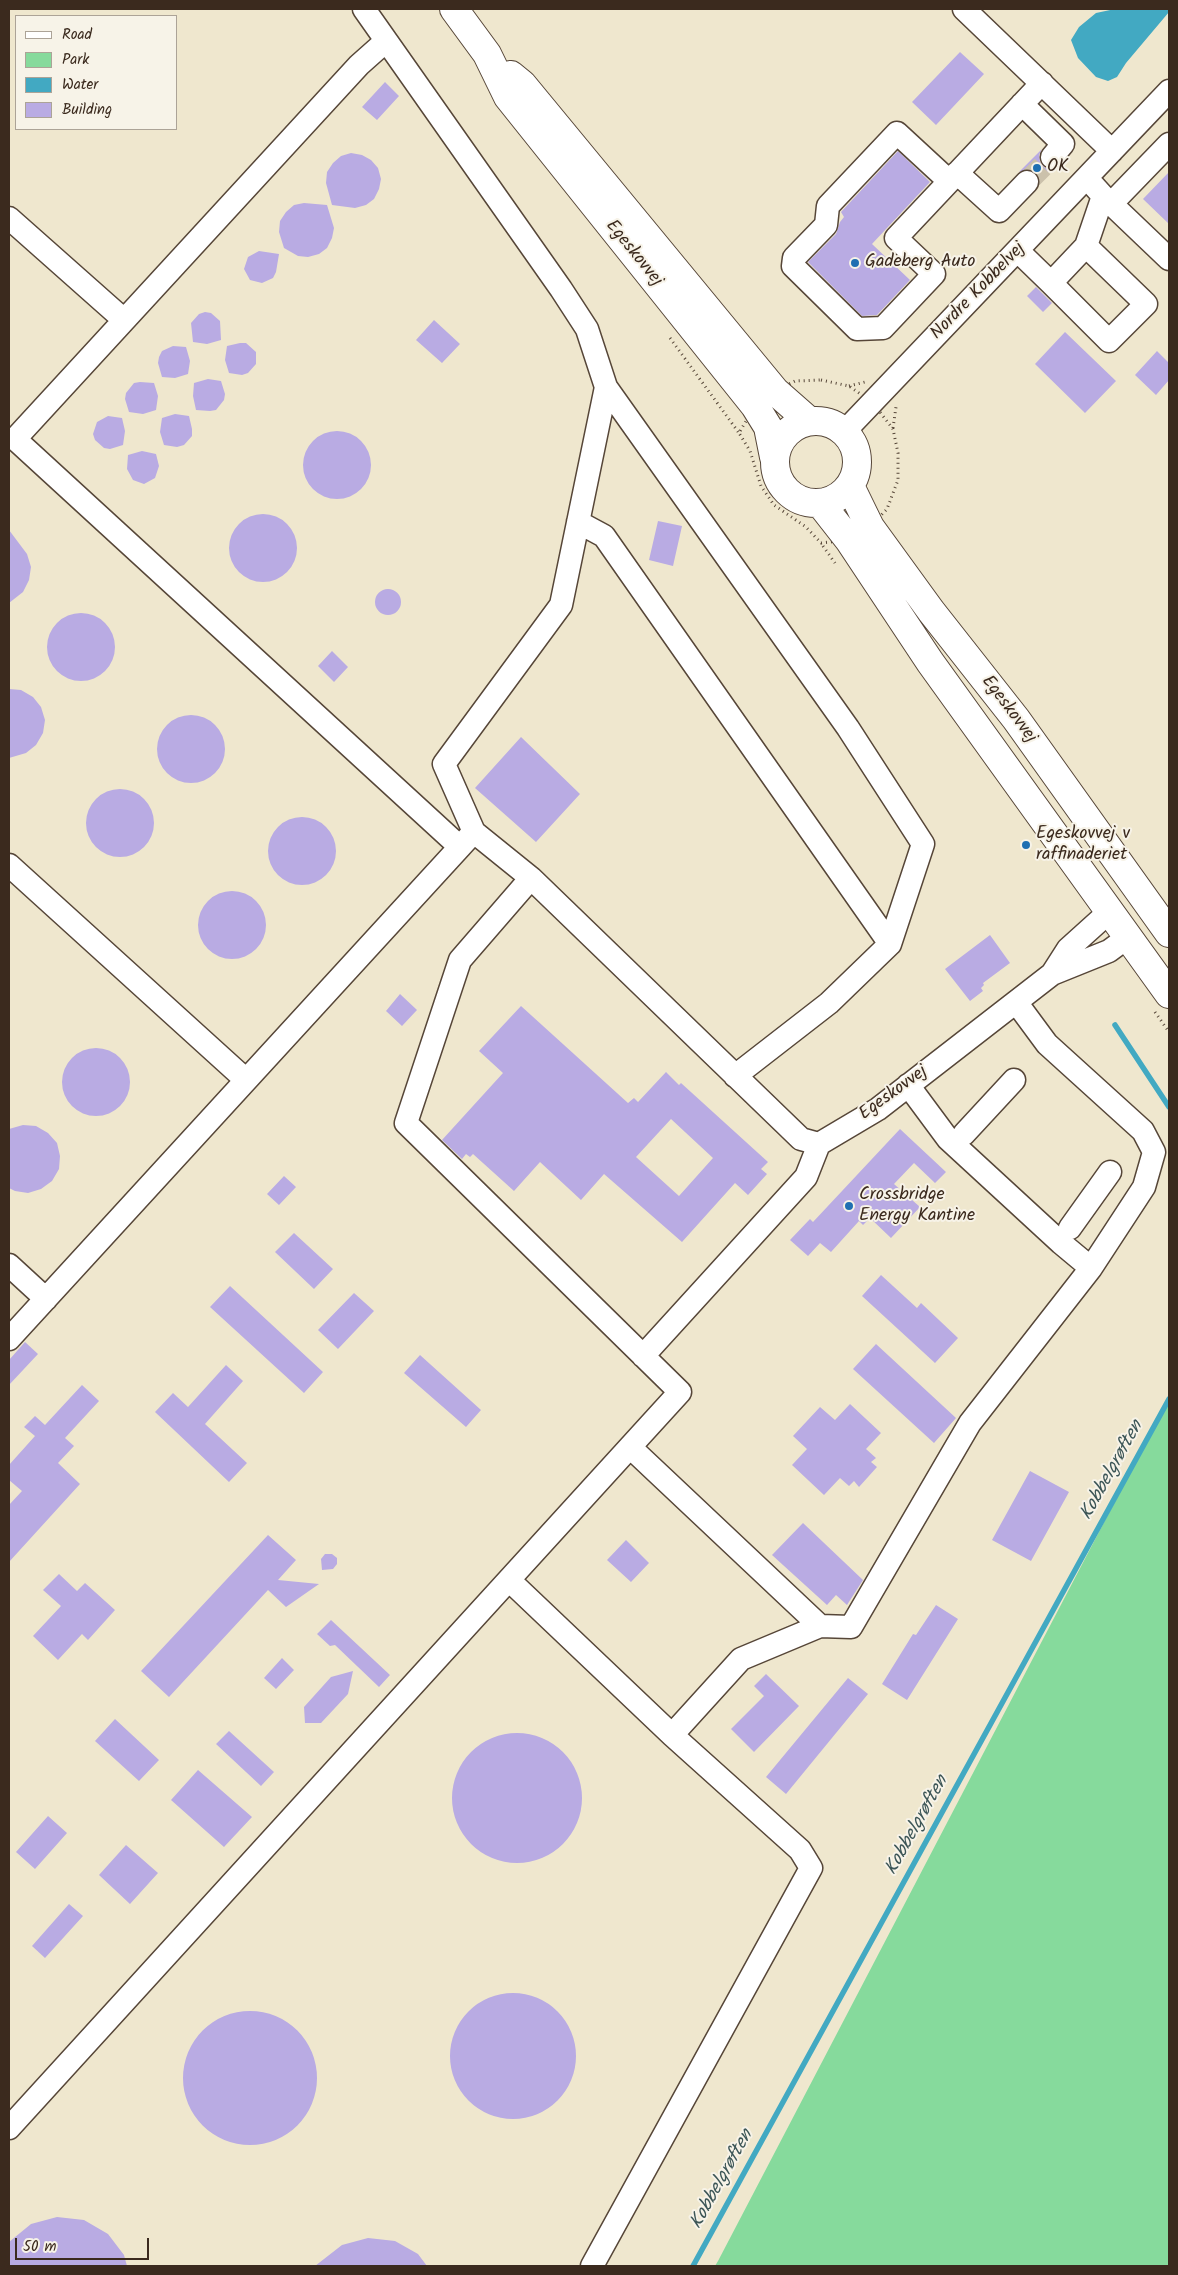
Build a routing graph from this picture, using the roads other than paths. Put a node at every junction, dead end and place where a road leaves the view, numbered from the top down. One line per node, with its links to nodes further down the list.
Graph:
1 (364, 9): 4 (street)
2 (454, 9): 22 (main road, Egeskovvej)
3 (966, 10): 5 (street)
4 (386, 41): 20 (street); 21 (street)
5 (1042, 83): 7 (street); 9 (street)
6 (1169, 91): 9 (street, Nordre Kobbelvej)
7 (1022, 104): 10 (street); 11 (street)
8 (1169, 144): 14 (street)
9 (1112, 151): 12 (street, Nordre Kobbelvej)
10 (1052, 157)
11 (953, 177): 11 (street); 13 (street)
12 (1086, 179): 14 (street); 17 (street, Nordre Kobbelvej)
13 (1027, 182)
14 (1107, 200): 16 (street); 18 (street)
15 (9, 218): 20 (street)
16 (1086, 246): 19 (street); 19 (street)
17 (1018, 251): 19 (street); 24 (street, Nordre Kobbelvej)
18 (1169, 259)
19 (1051, 283)
20 (124, 320): 30 (street)
21 (606, 387): 28 (street); 36 (street)
22 (765, 399): 23 (main road, Egeskovvej); 25 (main road, Egeskovvej)
23 (808, 420): 24 (main road); 25 (main road)
24 (844, 432): 26 (main road)
25 (774, 456): 27 (main road)
26 (850, 486): 27 (main road); 29 (main road, Egeskovvej)
27 (820, 503): 29 (main road, Egeskovvej)
28 (578, 522): 30 (street); 36 (street)
29 (859, 533): 33 (main road, Egeskovvej); 34 (main road, Egeskovvej)
30 (467, 839): 32 (street); 41 (street)
31 (9, 865): 41 (street)
32 (531, 878): 40 (street); 52 (street)
33 (1109, 912): 35 (main road, Egeskovvej); 37 (street, Egeskovvej)
34 (1169, 932)
35 (1128, 937): 37 (street, Egeskovvej); 38 (main road, Egeskovvej)
36 (890, 944): 40 (street)
37 (1052, 974): 39 (street, Egeskovvej)
38 (1169, 994)
39 (1016, 1002): 43 (street, Egeskovvej); 49 (street)
40 (735, 1076): 45 (street)
41 (246, 1080): 50 (street)
42 (1014, 1080): 44 (street)
43 (908, 1085): 45 (street, Egeskovvej); 49 (street)
44 (964, 1134)
45 (810, 1141): 52 (street)
46 (1110, 1172): 47 (street)
47 (1070, 1228)
48 (9, 1265): 50 (street)
49 (1091, 1268): 55 (street)
50 (46, 1299): 51 (street)
51 (9, 1339)
52 (643, 1356): 53 (street)
53 (630, 1447): 54 (street); 55 (street)
54 (509, 1580): 56 (street); 57 (street)
55 (820, 1626): 56 (street)
56 (672, 1735): 58 (street)
57 (9, 2128)
58 (592, 2266)

